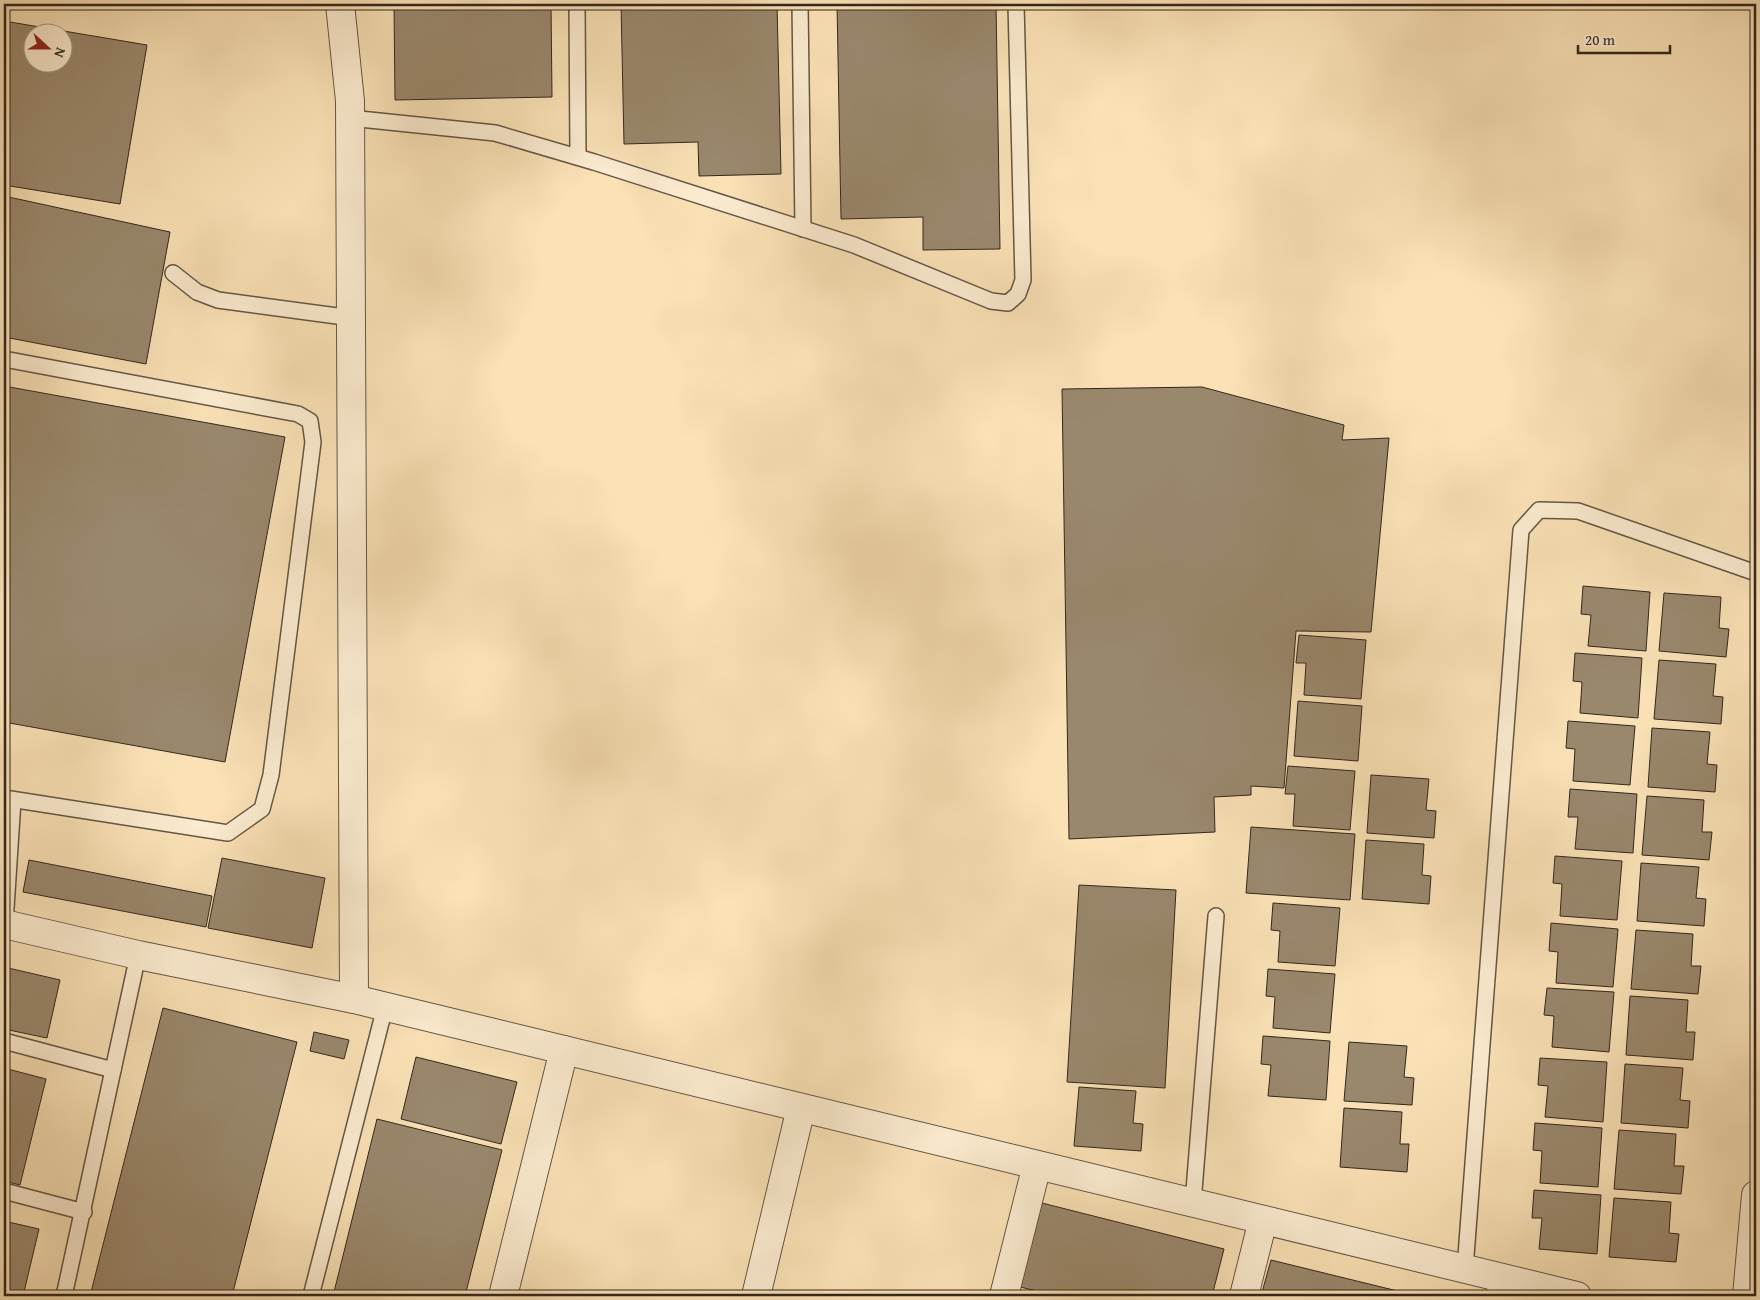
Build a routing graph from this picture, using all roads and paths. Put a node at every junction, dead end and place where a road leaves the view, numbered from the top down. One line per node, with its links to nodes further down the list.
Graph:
1 (340, 4): 5 (street)
2 (577, 4): 6 (lane)
3 (800, 4): 7 (lane)
4 (1016, 4): 7 (lane)
5 (350, 118): 6 (lane); 9 (street)
6 (578, 157): 7 (lane)
7 (803, 229)
8 (173, 273): 9 (lane)
9 (352, 318): 16 (street)
10 (4, 359): 12 (lane)
11 (1756, 573): 28 (lane)
12 (8, 799): 14 (lane)
13 (1216, 916): 25 (lane)
14 (5, 924): 15 (street)
15 (138, 955): 16 (street); 20 (lane)
16 (354, 999): 17 (street)
17 (386, 1007): 19 (street); 31 (lane)
18 (4, 1041): 20 (lane)
19 (564, 1050): 21 (street); 32 (street)
20 (113, 1070): 26 (lane)
21 (801, 1108): 22 (street); 33 (street)
22 (1037, 1165): 25 (street); 34 (street)
23 (4, 1191): 26 (lane)
24 (1756, 1195): 37 (street)
25 (1193, 1203): 27 (street)
26 (84, 1212): 30 (lane)
27 (1263, 1220): 28 (street); 35 (street)
28 (1465, 1269): 29 (street)
29 (1502, 1288): 36 (street)
30 (64, 1296)
31 (311, 1296)
32 (503, 1296)
33 (756, 1296)
34 (1004, 1296)
35 (1244, 1296)
36 (1577, 1296)
37 (1747, 1296)

